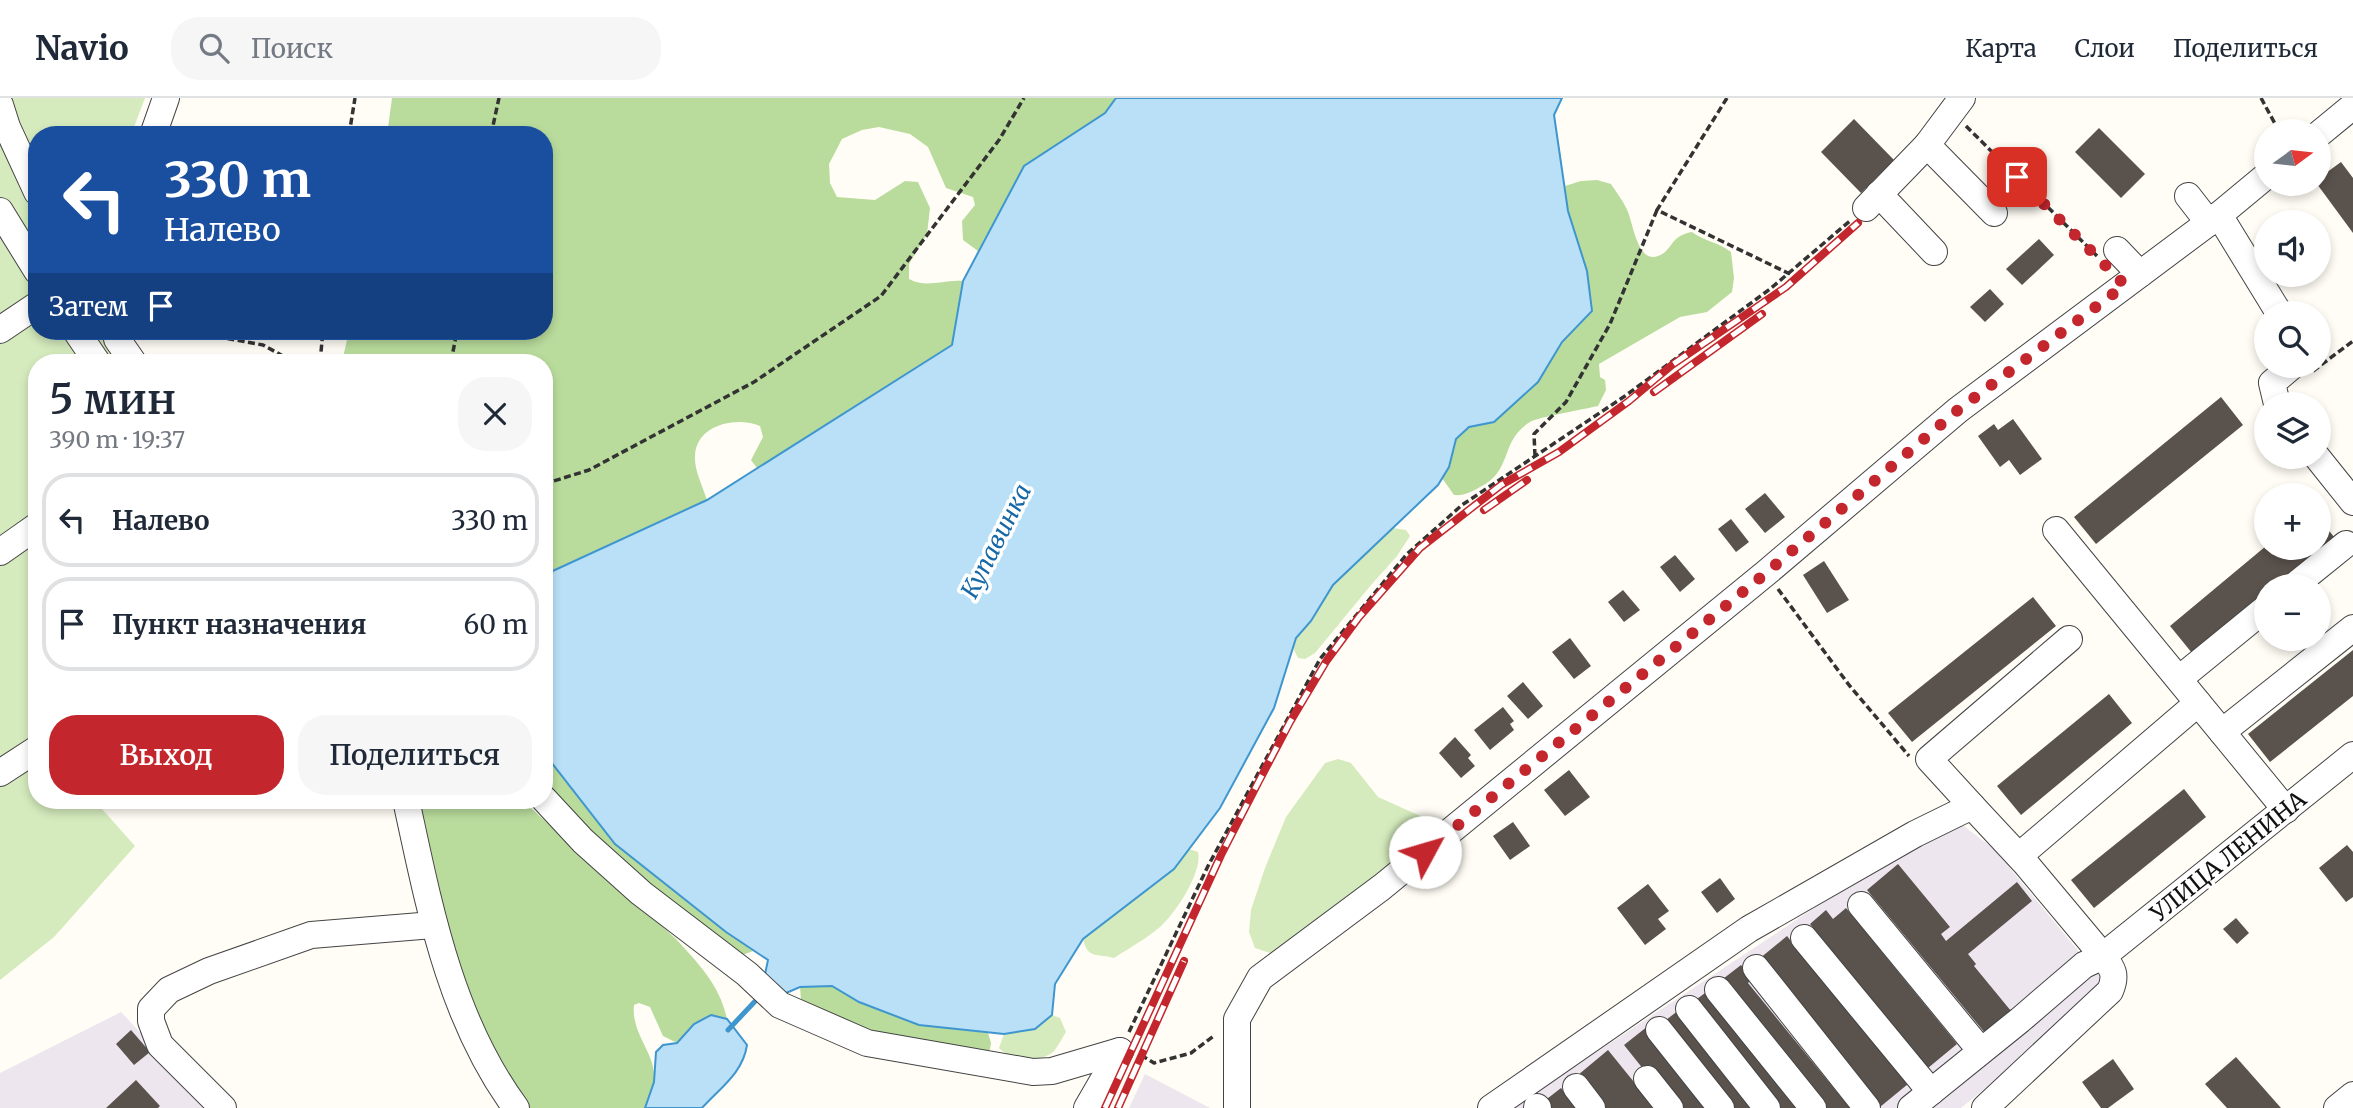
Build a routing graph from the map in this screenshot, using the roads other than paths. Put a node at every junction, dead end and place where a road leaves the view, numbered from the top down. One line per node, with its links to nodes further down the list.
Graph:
1 (166, 98): 6 (street)
2 (0, 105): 8 (street)
3 (1957, 105): 7 (street)
4 (2353, 106): 5 (street)
5 (2331, 124)
6 (156, 126)
7 (1927, 145): 12 (street); 14 (street)
8 (28, 172)
9 (2254, 186): 13 (street)
10 (2188, 196): 13 (street)
11 (0, 211): 16 (street)
12 (1994, 213)
13 (2214, 219): 17 (street); 18 (street)
14 (1934, 252)
15 (2107, 253): 17 (street)
16 (28, 256)
17 (2140, 274): 58 (street)
18 (2271, 301)
19 (28, 311): 20 (street)
20 (0, 330)
21 (2327, 469): 22 (street)
22 (2353, 502)
23 (2056, 530): 31 (street)
24 (28, 532): 26 (street)
25 (2346, 544): 27 (street)
26 (0, 552)
27 (2309, 574)
28 (2254, 618): 31 (street)
29 (2353, 628): 33 (street)
30 (2069, 639): 37 (street)
31 (2179, 679): 32 (street)
32 (2198, 703): 33 (street); 41 (street)
33 (2222, 732): 40 (street)
34 (28, 755): 36 (street)
35 (2353, 755): 40 (street, УЛИЦА ЛЕНИНА)
36 (0, 773)
37 (1972, 806): 41 (street); 59 (street)
38 (408, 809): 43 (street)
39 (553, 809): 57 (street)
40 (2286, 810): 45 (street, УЛИЦА ЛЕНИНА)
41 (2019, 856): 45 (street)
42 (1861, 905): 50 (street)
43 (433, 925): 55 (street); 56 (street)
44 (1804, 938): 53 (street)
45 (2103, 956): 50 (street, УЛИЦА ЛЕНИНА); 67 (street)
46 (1756, 968): 65 (street)
47 (1718, 990): 64 (street)
48 (1689, 1009): 63 (street)
49 (1659, 1030): 62 (street)
50 (1981, 1051): 53 (street, УЛИЦА ЛЕНИНА)
51 (1647, 1079): 61 (street)
52 (1576, 1087): 60 (street)
53 (1931, 1091): 66 (street, УЛИЦА ЛЕНИНА)
54 (2353, 1095): 68 (street)
55 (223, 1108)
56 (516, 1108)
57 (1087, 1108)
58 (1237, 1108)
59 (1491, 1108)
60 (1592, 1108)
61 (1670, 1108)
62 (1721, 1108)
63 (1767, 1108)
64 (1813, 1108)
65 (1867, 1108)
66 (1911, 1108)
67 (1985, 1108)
68 (2337, 1108)

